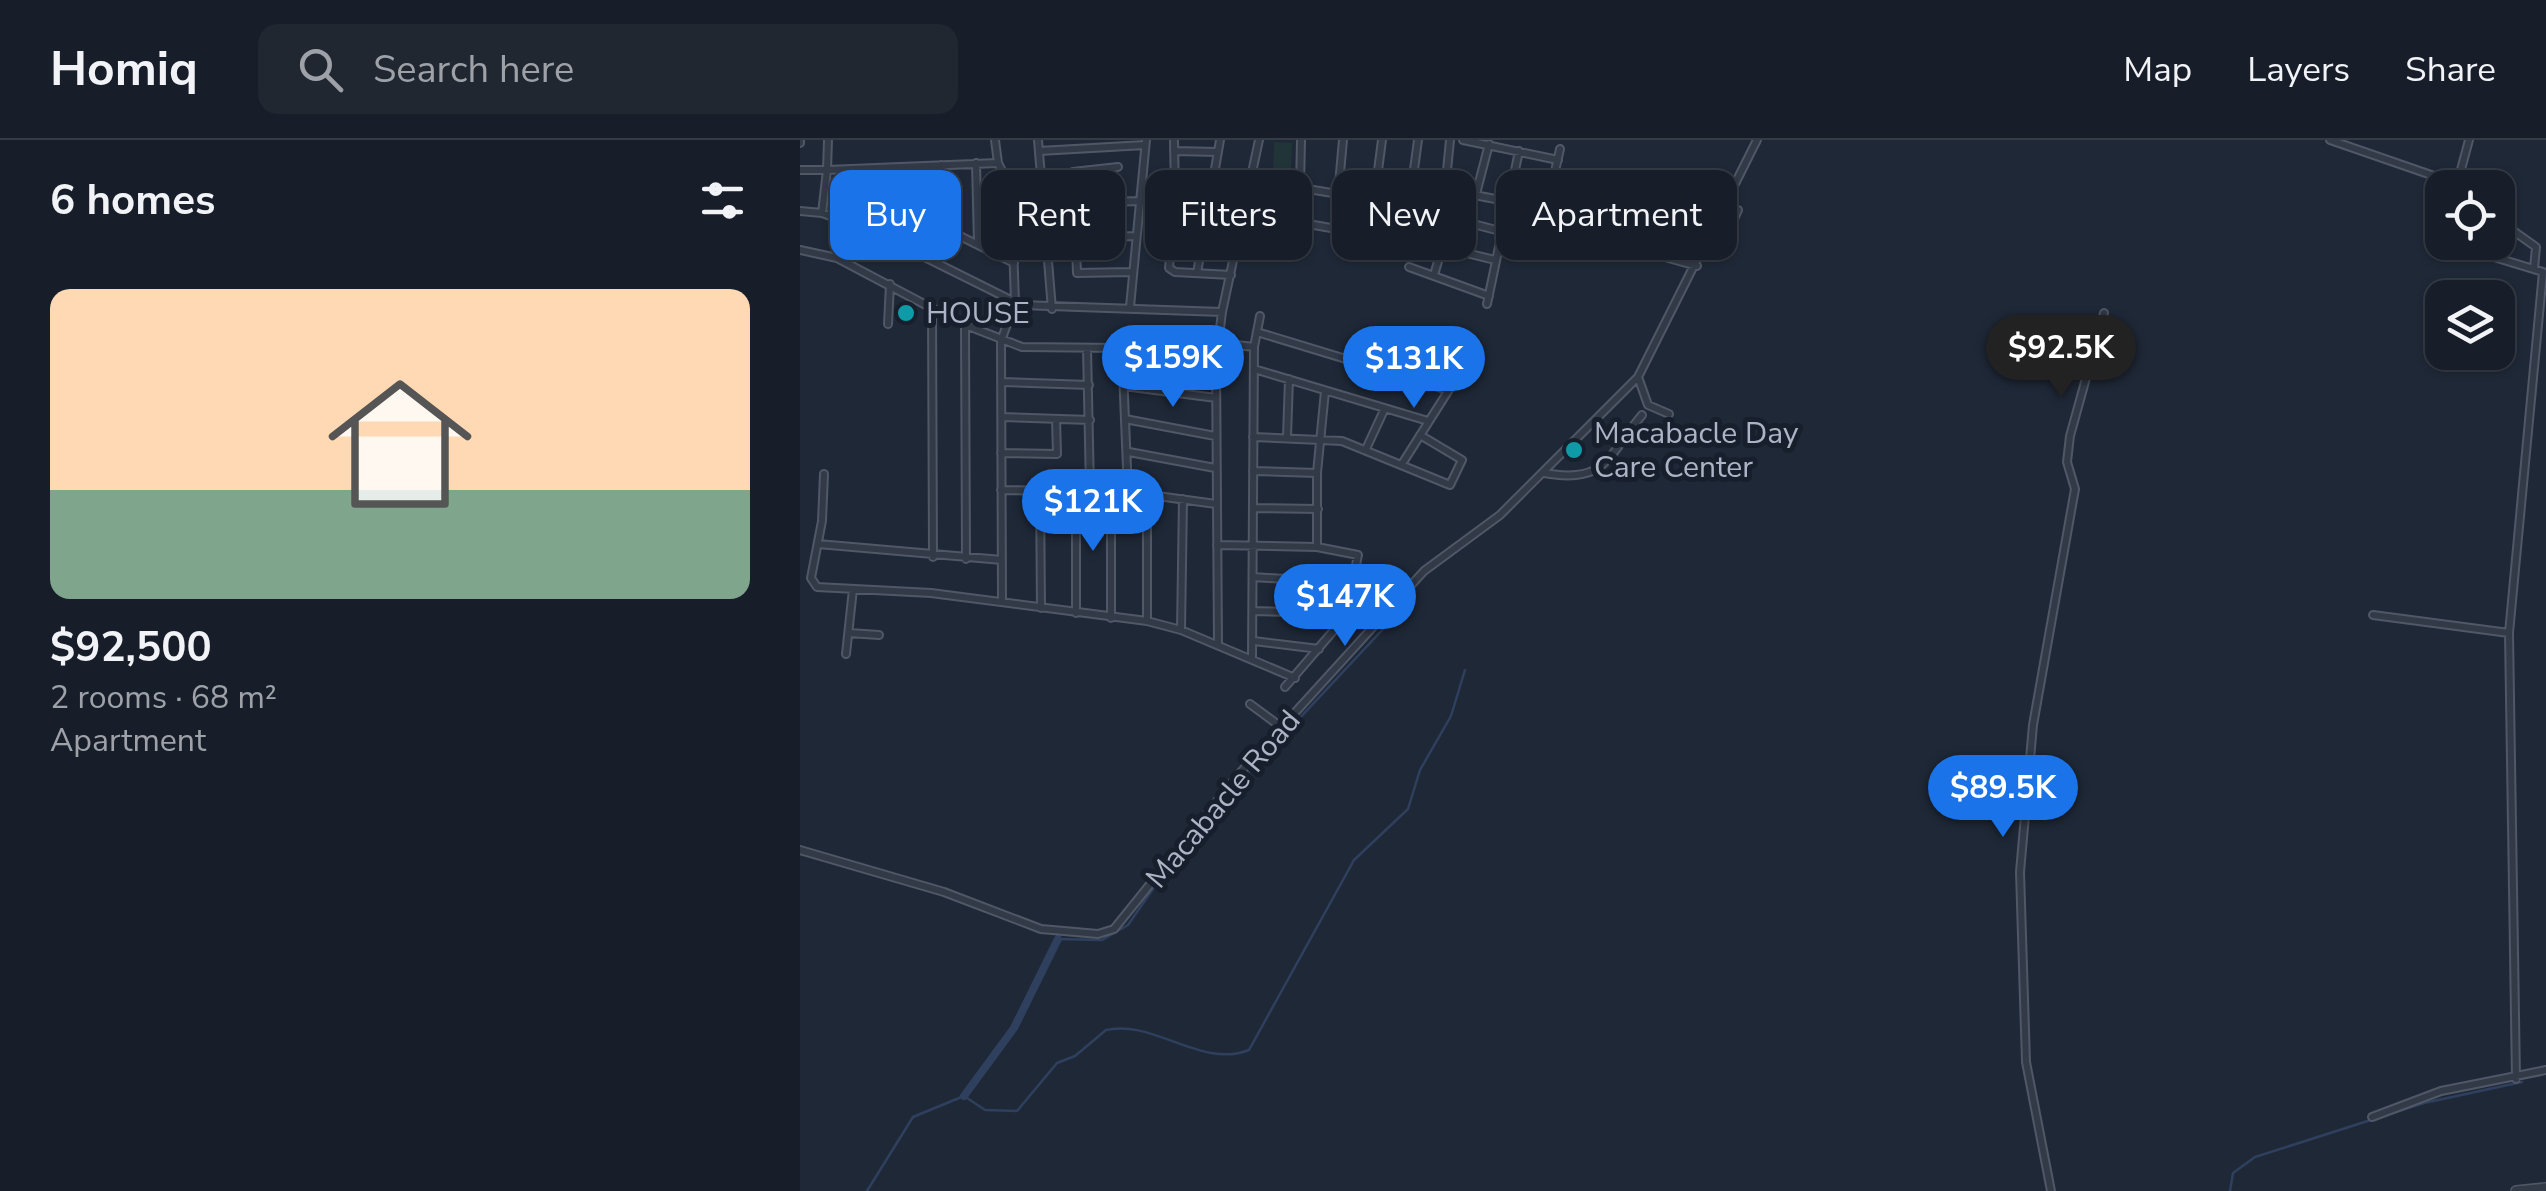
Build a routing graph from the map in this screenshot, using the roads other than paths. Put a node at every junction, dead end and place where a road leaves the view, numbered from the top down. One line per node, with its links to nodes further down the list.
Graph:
1 (828, 140): 30 (street)
2 (995, 140): 26 (street)
3 (1038, 140): 22 (street)
4 (1174, 140): 20 (street)
5 (1220, 140): 23 (street)
6 (1260, 140): 34 (street)
7 (1301, 140): 35 (street)
8 (1343, 140): 36 (street)
9 (1382, 140): 37 (street)
10 (1418, 140): 38 (street)
11 (1450, 140): 39 (street)
12 (1462, 140): 18 (street)
13 (1756, 140): 44 (street, Macabacle Road)
14 (2330, 140): 17 (street)
15 (2469, 140): 42 (street)
16 (1146, 143): 22 (street); 48 (street)
17 (2348, 143): 43 (street)
18 (1488, 144): 21 (street); 45 (street)
19 (1560, 149): 24 (street)
20 (1174, 151): 23 (street); 72 (street)
21 (1518, 151): 24 (street); 40 (street)
22 (1039, 152): 79 (street)
23 (1218, 152): 72 (street)
24 (1558, 160): 41 (street)
25 (976, 163): 26 (street); 27 (street); 55 (street)
26 (998, 163): 66 (street)
27 (941, 165): 31 (street); 32 (street)
28 (1118, 167): 33 (street)
29 (800, 170): 30 (street)
30 (827, 170): 50 (street)
31 (861, 170)
32 (941, 170)
33 (1075, 170)
34 (1254, 170)
35 (1300, 170)
36 (1340, 170)
37 (1378, 170)
38 (1414, 170)
39 (1447, 170)
40 (1513, 170)
41 (1556, 170)
42 (2461, 170)
43 (2425, 172)
44 (1737, 180)
45 (1476, 194): 46 (street)
46 (1496, 199)
47 (1125, 201): 48 (street)
48 (1140, 201): 54 (street)
49 (800, 211): 50 (street)
50 (822, 214): 76 (street)
51 (2515, 232): 70 (street)
52 (961, 235): 55 (street)
53 (1125, 236): 54 (street)
54 (1136, 236): 71 (street)
55 (978, 245): 66 (street)
56 (800, 250): 75 (street)
57 (1496, 254): 62 (street)
58 (1476, 255): 62 (street)
59 (1076, 260): 71 (street)
60 (1233, 260): 73 (street)
61 (1438, 260): 74 (street)
62 (1495, 260): 74 (street)
63 (1676, 260): 67 (street)
64 (1700, 260): 67 (street, Macabacle Road)
65 (2504, 260): 70 (street)
66 (1014, 263): 76 (street)
67 (1697, 266): 94 (street, Macabacle Road)
68 (1409, 267): 74 (street)
69 (2545, 268): 70 (street); 155 (street)
70 (2534, 270)
71 (1132, 272): 77 (street)
72 (1197, 272): 73 (street)
73 (1230, 275): 80 (street)
74 (1434, 275)
75 (890, 284): 78 (street); 83 (street)
76 (1014, 302): 79 (street); 86 (street)
77 (1130, 307): 79 (street); 80 (street)
78 (932, 308): 84 (street); 139 (street)
79 (1052, 308)
80 (1222, 312): 87 (street)
81 (2104, 314): 171 (street)
82 (1260, 316): 85 (street)
83 (888, 324)
84 (966, 325): 86 (street); 140 (street)
85 (1257, 332): 90 (street); 99 (street)
86 (1001, 341): 88 (street); 96 (street)
87 (1218, 343): 90 (street); 91 (street)
88 (1087, 348): 89 (street); 97 (street)
89 (1122, 348): 91 (street); 98 (street)
90 (1254, 348): 92 (street)
91 (1216, 362): 101 (street)
92 (1254, 369): 95 (street); 113 (street)
93 (1457, 377): 99 (street)
94 (1638, 377): 103 (street); 121 (street, Macabacle Road)
95 (1289, 379): 100 (street); 112 (street)
96 (1002, 382): 97 (street); 105 (street)
97 (1089, 384): 108 (street)
98 (1124, 386): 101 (street); 107 (street)
99 (1448, 390): 109 (street)
100 (1326, 391): 102 (street); 114 (street)
101 (1216, 398): 111 (street)
102 (1385, 408): 109 (street); 115 (street)
103 (1669, 414)
104 (1642, 415): 121 (street)
105 (1002, 417): 106 (street); 117 (street)
106 (1056, 418): 108 (street); 117 (street)
107 (1125, 419): 111 (street); 116 (street)
108 (1090, 420): 125 (street)
109 (1428, 422): 110 (street)
110 (1420, 435): 118 (street); 118 (street)
111 (1215, 436): 119 (street)
112 (1286, 436): 113 (street); 114 (street)
113 (1253, 438): 120 (street)
114 (1321, 438): 115 (street); 122 (street)
115 (1366, 449): 118 (street)
116 (1129, 452): 119 (street); 129 (street)
117 (1001, 454): 126 (street)
118 (1402, 464)
119 (1215, 468): 132 (street)
120 (1253, 471): 122 (street); 133 (street)
121 (1544, 472): 165 (street, Macabacle Road)
122 (1317, 473): 134 (street)
123 (824, 474): 135 (street)
124 (1076, 489): 125 (street); 127 (street); 148 (street)
125 (1090, 489): 128 (street)
126 (1001, 490): 127 (street); 141 (street)
127 (1040, 490): 146 (street)
128 (1111, 490): 129 (street); 150 (street)
129 (1128, 492): 130 (street)
130 (1147, 494): 131 (street); 151 (street)
131 (1182, 499): 132 (street); 153 (street)
132 (1216, 504): 136 (street)
133 (1254, 508): 134 (street); 137 (street)
134 (1318, 509): 138 (street)
135 (818, 544): 139 (street); 143 (street)
136 (1217, 544): 137 (street); 158 (street)
137 (1251, 544): 138 (street); 142 (street)
138 (1316, 546): 144 (street)
139 (933, 557): 140 (street)
140 (966, 559): 141 (street)
141 (1002, 560): 145 (street)
142 (1253, 576): 144 (street); 147 (street)
143 (854, 589): 145 (street); 154 (street)
144 (1351, 590): 152 (street)
145 (1002, 602): 146 (street)
146 (1040, 608): 148 (street)
147 (1253, 611): 152 (street); 157 (street)
148 (1076, 613): 150 (street)
149 (2374, 616): 155 (street)
150 (1111, 618): 151 (street)
151 (1147, 622): 153 (street)
152 (1344, 623): 159 (street)
153 (1180, 630): 158 (street)
154 (849, 633): 156 (street); 160 (street)
155 (2509, 634): 168 (street)
156 (878, 635)
157 (1254, 642): 159 (street); 161 (street)
158 (1218, 644): 161 (street)
159 (1320, 650): 162 (street)
160 (846, 654)
161 (1252, 658): 162 (street)
162 (1294, 678): 163 (street)
163 (1285, 688)
164 (1250, 704): 165 (street)
165 (1281, 727): 166 (street, Macabacle Road)
166 (800, 850)
167 (2546, 1070): 168 (street)
168 (2516, 1079): 169 (street)
169 (2372, 1116)
170 (2546, 1188): 172 (street)
171 (2051, 1191)
172 (2516, 1191)

